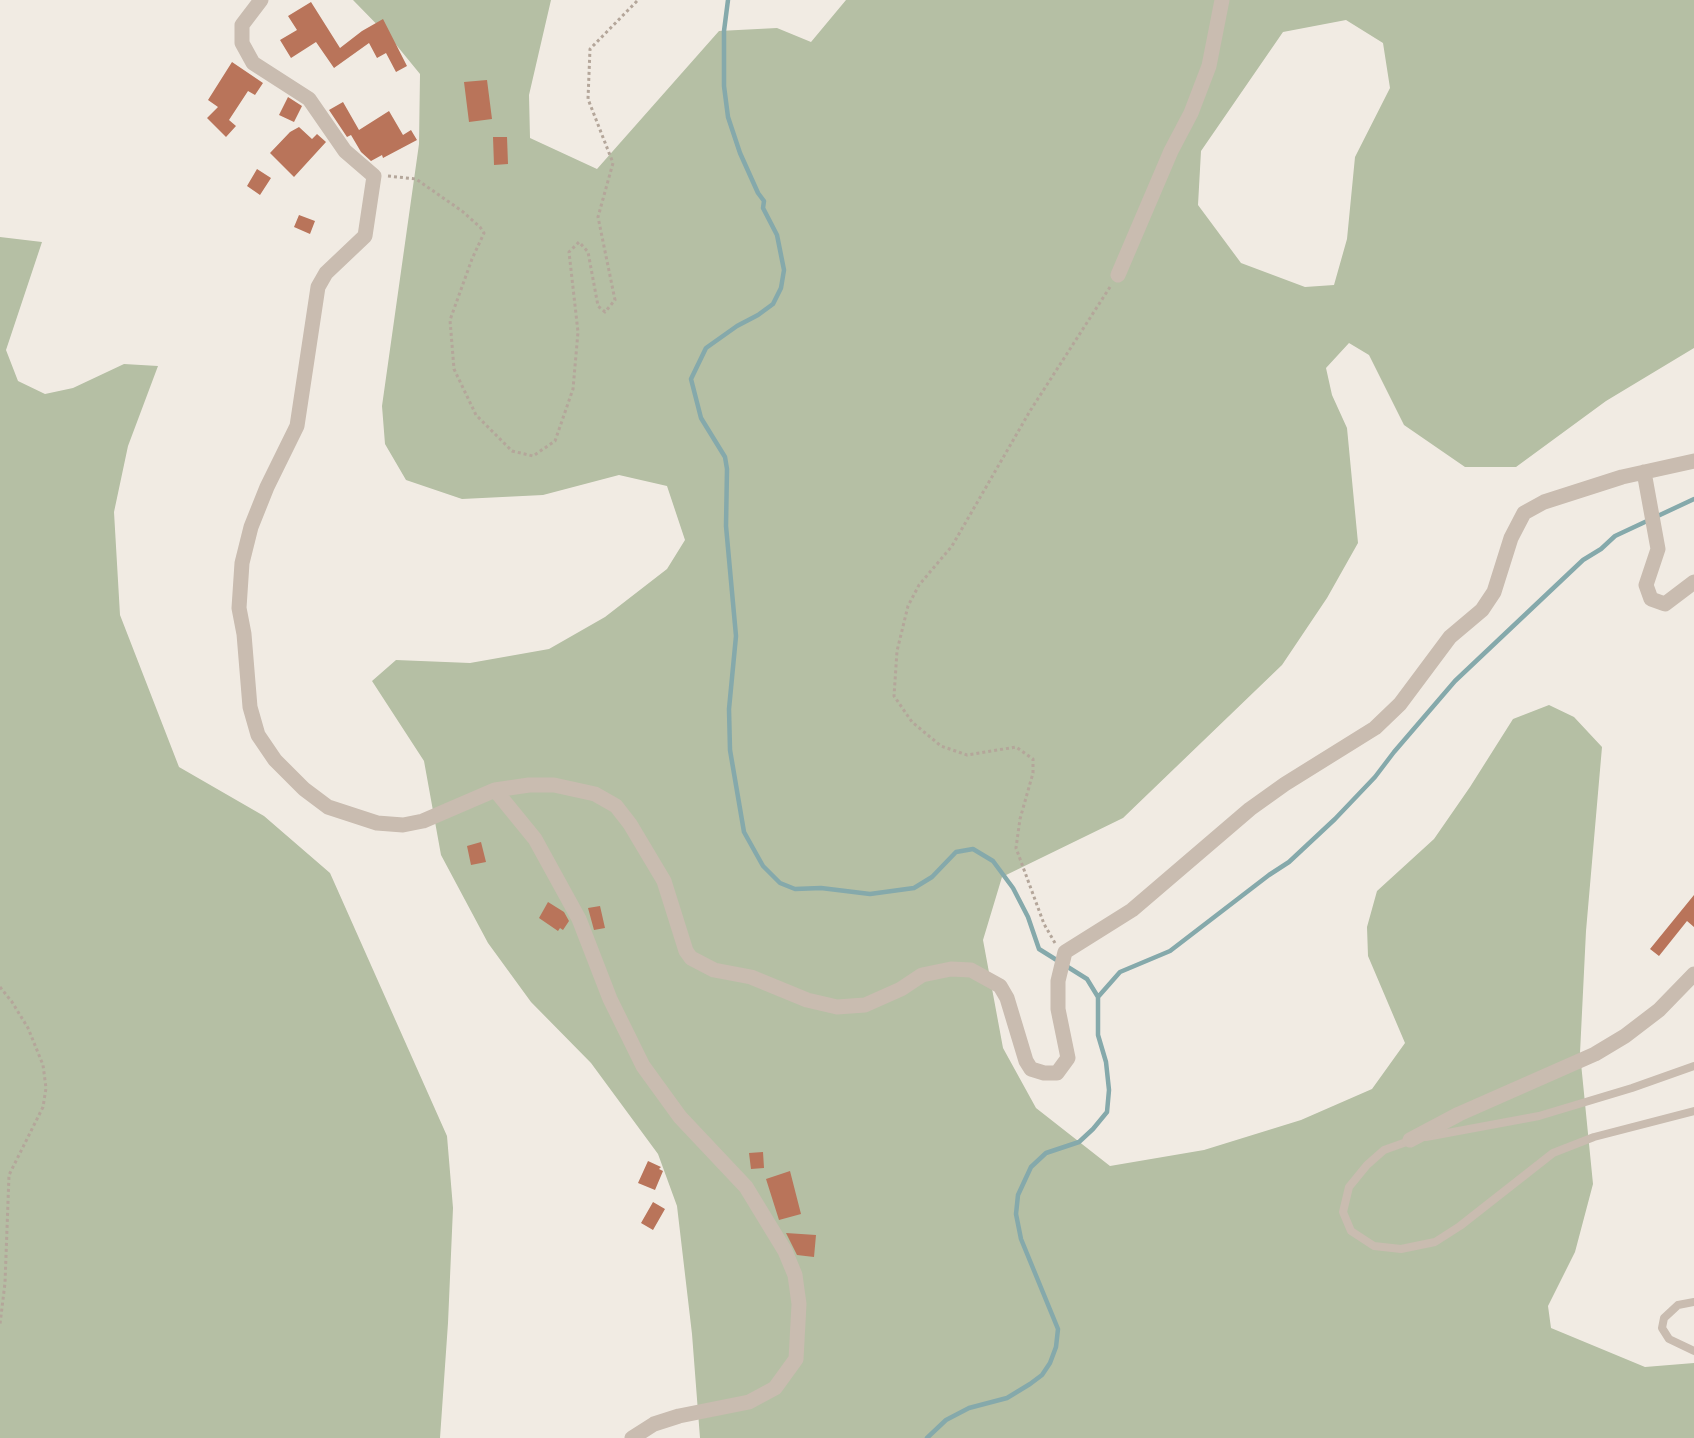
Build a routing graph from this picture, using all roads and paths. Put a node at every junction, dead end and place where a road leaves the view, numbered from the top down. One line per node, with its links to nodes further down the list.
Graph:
1 (261, 0): 4 (street)
2 (638, 0): 4 (path)
3 (1222, 0): 5 (street)
4 (374, 176): 9 (street)
5 (1118, 275): 10 (path)
6 (1694, 461): 7 (street)
7 (1645, 477): 8 (street); 10 (street)
8 (1694, 582)
9 (495, 790): 10 (street); 19 (street)
10 (1065, 952)
11 (1694, 974): 15 (street)
12 (0, 987): 17 (path)
13 (1694, 1066): 15 (lane)
14 (1694, 1111): 15 (lane)
15 (1410, 1140)
16 (1694, 1302): 18 (lane)
17 (0, 1324)
18 (1694, 1351)
19 (632, 1438)

